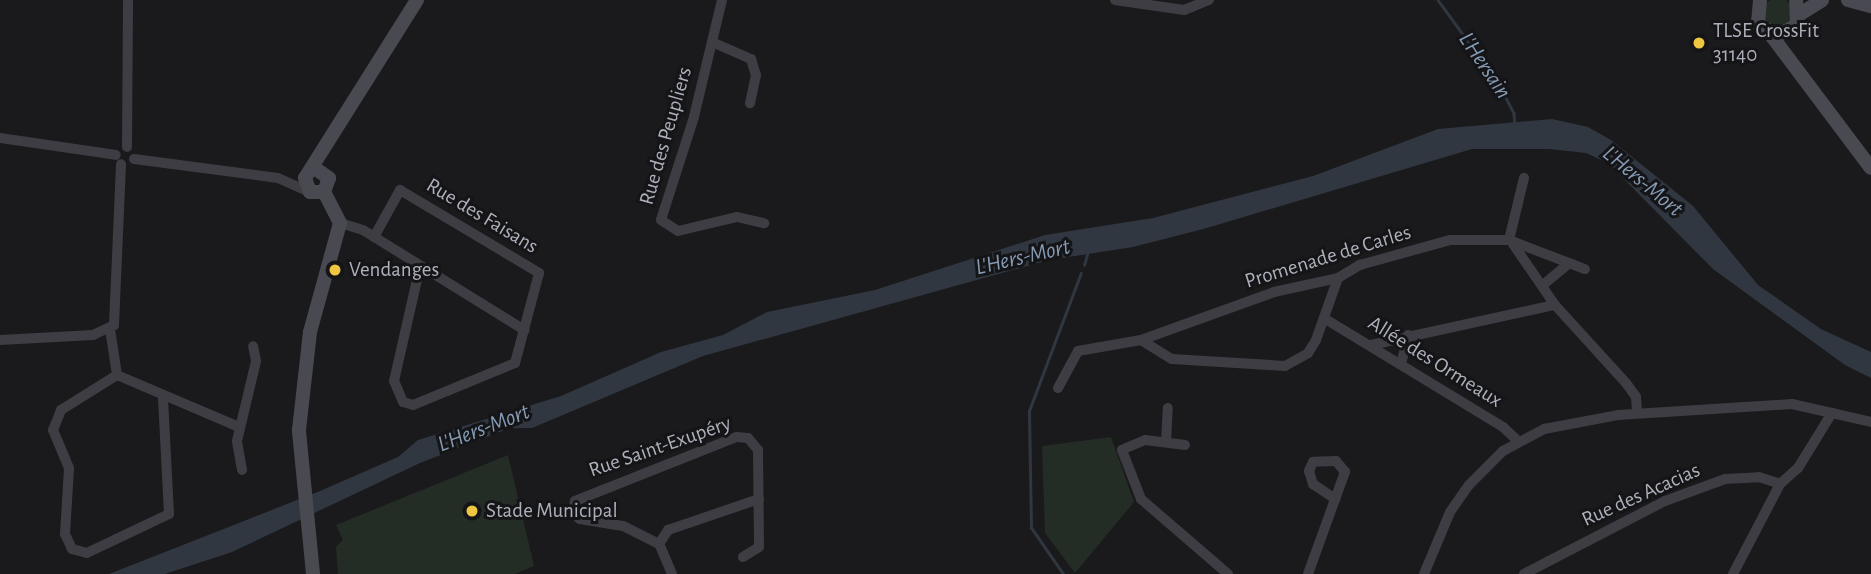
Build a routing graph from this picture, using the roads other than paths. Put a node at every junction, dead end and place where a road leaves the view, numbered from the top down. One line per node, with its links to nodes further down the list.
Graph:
1 (128, 0): 17 (street)
2 (417, 0): 21 (street)
3 (722, 0): 13 (street, Rue des Peupliers)
4 (1115, 0): 5 (street)
5 (1209, 0)
6 (1822, 0): 10 (street)
7 (1848, 0): 9 (street)
8 (1754, 4): 12 (street)
9 (1869, 4)
10 (1798, 7): 11 (street)
11 (1793, 29): 12 (street); 14 (street)
12 (1771, 35): 14 (street)
13 (712, 43): 15 (street); 26 (street, Rue des Peupliers)
14 (1794, 62): 20 (street)
15 (750, 103)
16 (0, 138): 19 (street)
17 (127, 147): 18 (street); 19 (street)
18 (134, 159): 19 (street); 22 (street)
19 (118, 160): 36 (street)
20 (1871, 168)
21 (312, 172): 22 (street); 24 (street); 24 (street)
22 (278, 178): 24 (street)
23 (1524, 178): 28 (street)
24 (317, 192): 25 (street)
25 (340, 223): 27 (street); 63 (street)
26 (764, 223)
27 (374, 237): 30 (street); 37 (street, Rue des Faisans)
28 (1508, 240): 29 (street); 32 (street, Promenade de Carles); 33 (street)
29 (1569, 263): 31 (street); 33 (street)
30 (421, 267): 37 (street); 37 (street)
31 (1585, 270)
32 (1338, 278): 35 (street); 38 (street, Promenade de Carles)
33 (1543, 285): 34 (street)
34 (1555, 305): 39 (street); 50 (street)
35 (1327, 320): 42 (street, Allée des Ormeaux); 44 (street)
36 (110, 329): 40 (street); 46 (street)
37 (524, 330)
38 (1162, 331): 41 (street, Promenade de Carles); 44 (street)
39 (1408, 335): 42 (street); 45 (street)
40 (0, 340)
41 (1141, 340): 44 (street); 47 (street, Promenade de Carles)
42 (1371, 345): 45 (street, Allée des Ormeaux)
43 (253, 346): 53 (street)
44 (1159, 351)
45 (1401, 364): 54 (street, Allée des Ormeaux)
46 (117, 375): 48 (street); 48 (street)
47 (1058, 388)
48 (163, 399): 53 (street)
49 (1168, 408): 55 (street)
50 (1637, 413): 51 (street); 54 (street)
51 (1832, 413): 52 (street); 58 (street)
52 (1871, 422)
53 (239, 426): 57 (street)
54 (1518, 441): 67 (street)
55 (1166, 442): 56 (street); 65 (street)
56 (1185, 444)
57 (242, 470)
58 (1780, 484): 68 (street, Rue des Acacias); 69 (street)
59 (759, 499): 61 (street); 61 (street, Rue Saint-Exupéry); 62 (street, Rue Saint-Exupéry)
60 (1335, 499): 66 (street)
61 (659, 544): 64 (street)
62 (743, 557)
63 (313, 574)
64 (673, 574)
65 (1228, 574)
66 (1308, 574)
67 (1424, 574)
68 (1524, 574)
69 (1732, 574)

